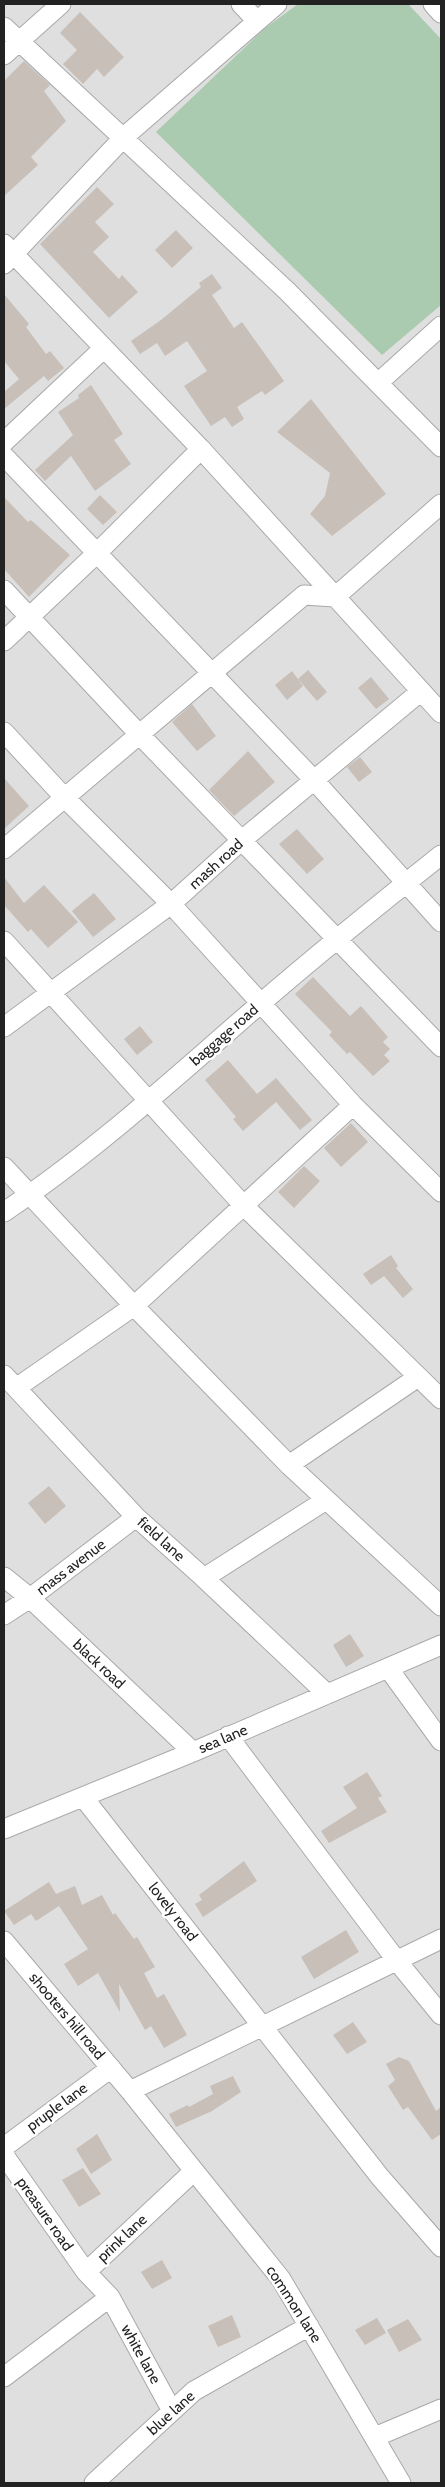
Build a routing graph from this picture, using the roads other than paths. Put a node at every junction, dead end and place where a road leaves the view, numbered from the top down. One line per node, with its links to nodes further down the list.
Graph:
1 (61, 4): 8 (street)
2 (241, 4): 6 (street)
3 (277, 4): 6 (street)
4 (433, 4): 5 (street)
5 (441, 13)
6 (257, 21): 10 (street)
7 (4, 27): 8 (street)
8 (18, 42): 9 (street); 10 (street)
9 (4, 56)
10 (124, 137): 11 (street); 14 (street)
11 (7, 254): 13 (street)
12 (441, 326): 14 (street)
13 (104, 348): 15 (street); 17 (street)
14 (378, 383): 16 (street)
15 (4, 442)
16 (441, 447)
17 (201, 449): 20 (street); 22 (street)
18 (4, 456): 20 (street)
19 (441, 504): 22 (street)
20 (97, 553): 23 (street); 25 (street)
21 (4, 590): 23 (street)
22 (335, 597): 25 (street); 26 (street)
23 (28, 616): 24 (street); 29 (street)
24 (4, 641)
25 (212, 674): 29 (street); 30 (street)
26 (420, 692): 27 (street); 30 (street, mash road)
27 (439, 706)
28 (4, 732): 31 (street)
29 (139, 734): 31 (street); 32 (street)
30 (314, 780): 32 (street, mash road); 35 (street)
31 (64, 797): 33 (street); 36 (street)
32 (242, 840): 36 (street, mash road); 38 (street)
33 (4, 850)
34 (441, 855): 35 (street, baggage road)
35 (406, 883): 37 (street); 38 (street, baggage road)
36 (171, 904): 40 (street, mash road); 41 (street)
37 (441, 922)
38 (338, 940): 41 (street, baggage road); 43 (street)
39 (4, 941): 40 (street)
40 (51, 991): 42 (street, mash road); 44 (street)
41 (260, 1003): 44 (street, baggage road); 45 (street)
42 (4, 1026)
43 (441, 1047)
44 (150, 1099): 48 (street, baggage road); 49 (street)
45 (354, 1106): 47 (street); 49 (street)
46 (4, 1167): 48 (street)
47 (441, 1192)
48 (30, 1195): 50 (street, baggage road); 51 (street)
49 (244, 1205): 51 (street); 53 (street)
50 (4, 1212)
51 (134, 1306): 52 (street); 54 (street)
52 (10, 1381): 56 (street, field lane)
53 (432, 1385): 54 (street)
54 (289, 1465): 55 (street)
55 (326, 1500): 58 (street); 60 (street)
56 (136, 1517): 58 (street, field lane); 59 (street, mass avenue)
57 (4, 1577): 59 (street, black road)
58 (204, 1578): 64 (street, field lane)
59 (30, 1598): 61 (street, mass avenue); 67 (street, black road)
60 (441, 1606)
61 (4, 1615)
62 (441, 1645): 63 (street, sea lane)
63 (388, 1668): 64 (street, sea lane); 66 (street)
64 (327, 1694): 65 (street, sea lane)
65 (228, 1736): 67 (street, sea lane); 72 (street)
66 (441, 1742)
67 (193, 1752): 68 (street, sea lane)
68 (83, 1797): 69 (street, sea lane); 74 (street, lovely road)
69 (4, 1830)
70 (441, 1938): 72 (street)
71 (4, 1941): 75 (street, shooters hill road)
72 (397, 1961): 73 (street); 74 (street)
73 (441, 2016)
74 (263, 2027): 76 (street); 80 (street, lovely road)
75 (111, 2068): 76 (street, shooters hill road); 77 (street, pruple lane)
76 (130, 2091): 79 (street, common lane)
77 (4, 2147)
78 (4, 2155): 81 (street, preasure road)
79 (194, 2172): 81 (street, prink lane); 83 (street, common lane)
80 (441, 2247)
81 (86, 2272): 82 (street, prink lane)
82 (110, 2298): 84 (street); 86 (street, white lane)
83 (309, 2326): 86 (street, blue lane); 87 (street, common lane)
84 (4, 2377)
85 (441, 2409): 87 (street)
86 (172, 2411): 88 (street, blue lane)
87 (375, 2437): 89 (street, common lane)
88 (94, 2483)
89 (401, 2483)

